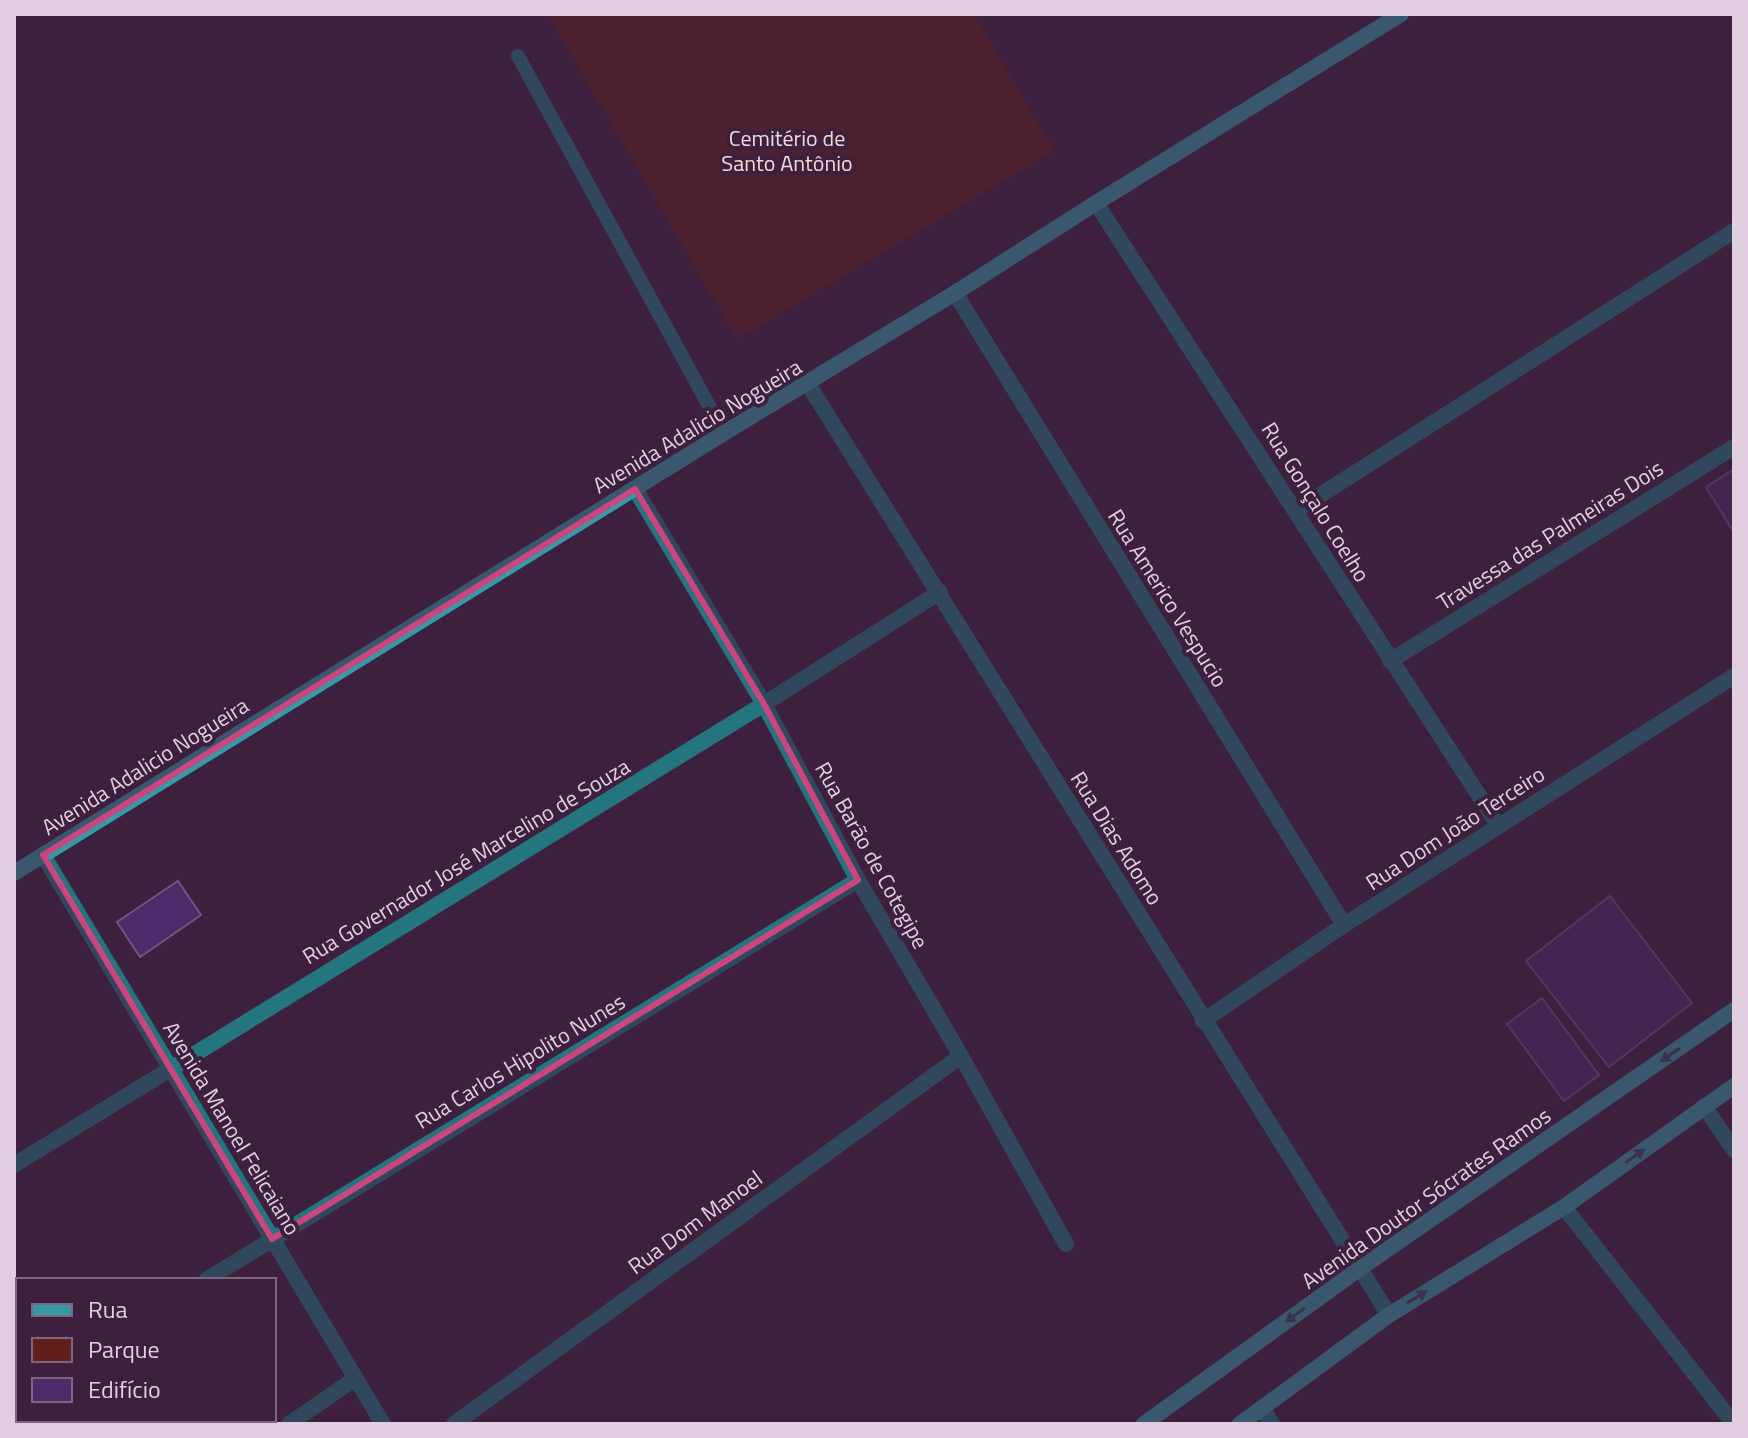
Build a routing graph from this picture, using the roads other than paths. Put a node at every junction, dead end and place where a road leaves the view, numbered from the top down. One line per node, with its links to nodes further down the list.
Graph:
1 (1401, 14): 3 (street, Avenida Adalicio Nogueira)
2 (518, 56): 7 (lane)
3 (1096, 203): 5 (street, Avenida Adalicio Nogueira); 10 (street, Rua Gonçalo Coelho)
4 (1734, 231): 10 (street)
5 (955, 293): 6 (street, Avenida Adalicio Nogueira); 19 (street, Rua Americo Vespucio)
6 (808, 384): 7 (street, Avenida Adalicio Nogueira); 11 (street, Rua Dias Adomo)
7 (724, 433): 9 (street, Avenida Adalicio Nogueira)
8 (1734, 447): 12 (street, Travessa das Palmeiras Dois)
9 (635, 489): 14 (street, Rua Barão de Cotegipe); 16 (street, Avenida Adalicio Nogueira)
10 (1297, 510): 12 (street, Rua Gonçalo Coelho)
11 (940, 592): 14 (street, Rua Governador José Marcelino de Souza); 21 (street, Rua Dias Adomo)
12 (1390, 661): 15 (street, Rua Gonçalo Coelho)
13 (1734, 676): 15 (street, Rua Dom João Terceiro)
14 (764, 704): 18 (street, Rua Barão de Cotegipe); 23 (street, Rua Governador José Marcelino de Souza)
15 (1498, 825): 19 (street, Rua Dom João Terceiro)
16 (43, 855): 17 (street, Avenida Adalicio Nogueira); 23 (street, Avenida Manoel Felicaiano)
17 (14, 873)
18 (858, 880): 22 (street, Rua Barão de Cotegipe); 29 (street, Rua Carlos Hipolito Nunes)
19 (1344, 925): 21 (street, Rua Dom João Terceiro)
20 (1734, 1010): 31 (street, Avenida Doutor Sócrates Ramos, one-way to 31)
21 (1203, 1021): 31 (street, Rua Dias Adomo)
22 (961, 1056): 30 (street, Rua Barão de Cotegipe); 38 (street, Rua Dom Manoel)
23 (170, 1068): 27 (street, Rua Governador José Marcelino de Souza); 29 (street, Avenida Manoel Felicaiano)
24 (1734, 1086): 25 (street)
25 (1704, 1106): 26 (street); 28 (street, one-way to 25)
26 (1734, 1150)
27 (14, 1165)
28 (1564, 1207): 33 (street, one-way to 28); 42 (street)
29 (272, 1239): 32 (street, Rua Carlos Hipolito Nunes); 34 (street, Avenida Manoel Felicaiano)
30 (1066, 1244)
31 (1359, 1269): 33 (street, Rua Dias Adomo); 39 (street, Avenida Doutor Sócrates Ramos, one-way to 39)
32 (209, 1278)
33 (1389, 1315): 35 (street)
34 (356, 1378): 36 (street); 37 (street, Avenida Manoel Felicaiano)
35 (1262, 1408): 40 (street); 41 (street)
36 (289, 1424)
37 (383, 1424)
38 (454, 1424)
39 (1144, 1424)
40 (1240, 1424)
41 (1272, 1424)
42 (1734, 1424)

